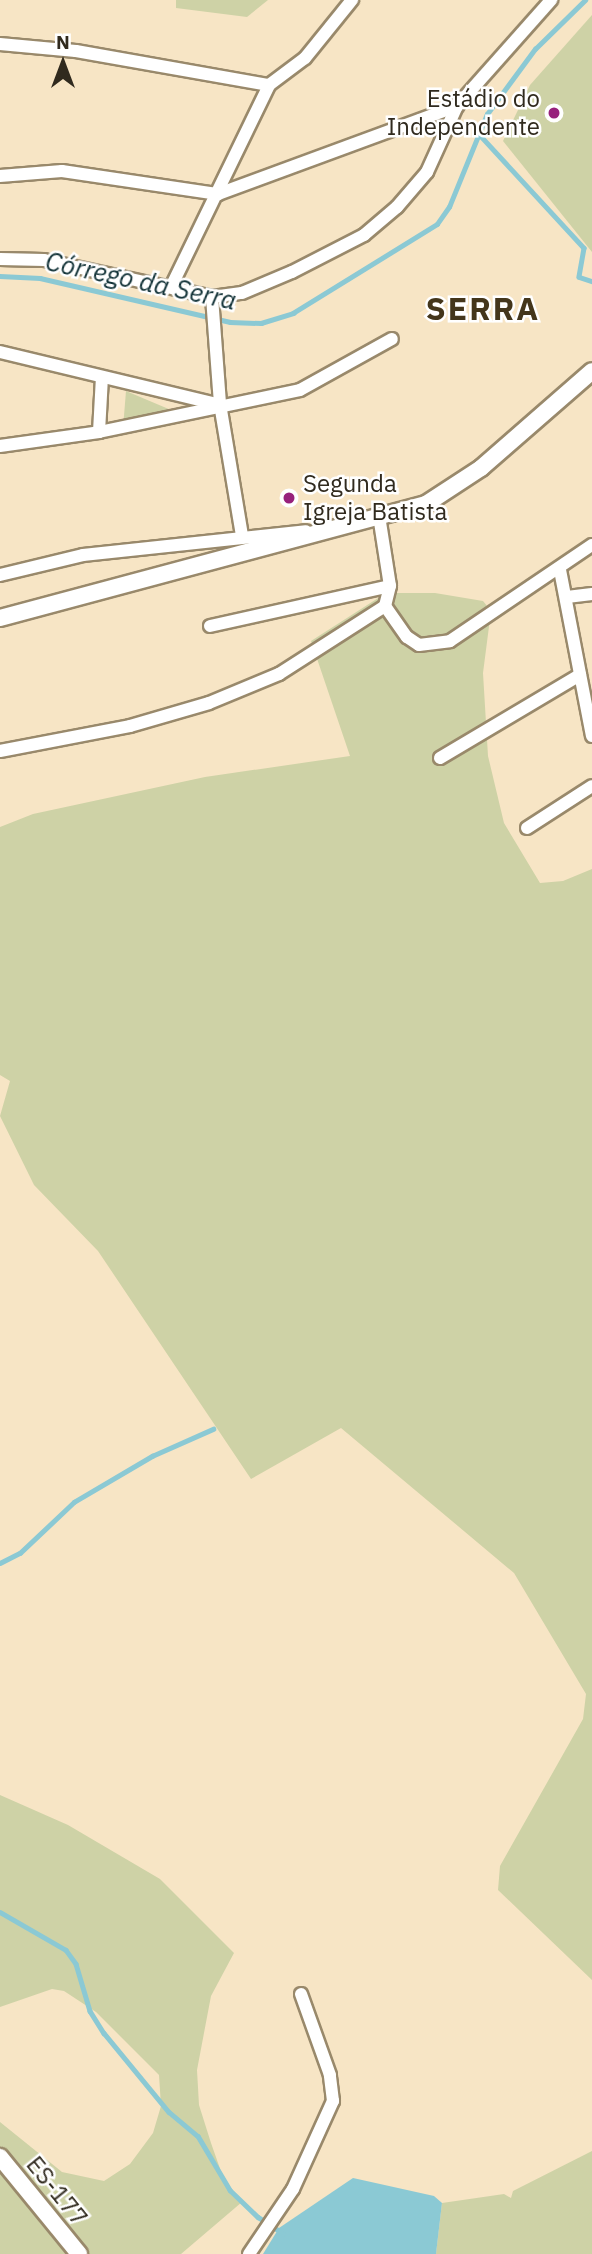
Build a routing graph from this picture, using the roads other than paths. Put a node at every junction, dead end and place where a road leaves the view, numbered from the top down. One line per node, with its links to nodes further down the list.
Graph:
1 (342, 0): 4 (street)
2 (352, 0): 4 (street)
3 (551, 0): 7 (street)
4 (337, 16): 6 (street)
5 (0, 44): 6 (street)
6 (269, 85): 9 (street)
7 (457, 106): 9 (street); 12 (street)
8 (0, 176): 9 (street)
9 (218, 194): 11 (street)
10 (0, 259): 11 (street)
11 (172, 285): 12 (street)
12 (212, 297): 17 (street)
13 (392, 339): 17 (street)
14 (0, 352): 16 (street)
15 (592, 371): 20 (main road)
16 (102, 377): 17 (street); 18 (street)
17 (220, 404): 18 (street); 22 (street)
18 (99, 432): 19 (street)
19 (0, 446)
20 (379, 516): 21 (main road); 26 (street)
21 (323, 530): 22 (street); 30 (main road)
22 (242, 536): 25 (street)
23 (592, 545): 24 (street)
24 (560, 570): 28 (street); 29 (street)
25 (0, 575)
26 (390, 586): 29 (street); 31 (street)
27 (592, 594): 28 (street)
28 (567, 597): 32 (street)
29 (385, 606): 34 (street)
30 (0, 618)
31 (210, 626)
32 (580, 675): 33 (street); 35 (street)
33 (592, 736)
34 (0, 751)
35 (440, 758)
36 (592, 786): 37 (street)
37 (527, 828)
38 (301, 1994): 41 (street)
39 (0, 2157): 40 (main road, ES-177 / ES-177)
40 (79, 2254)
41 (249, 2254)

